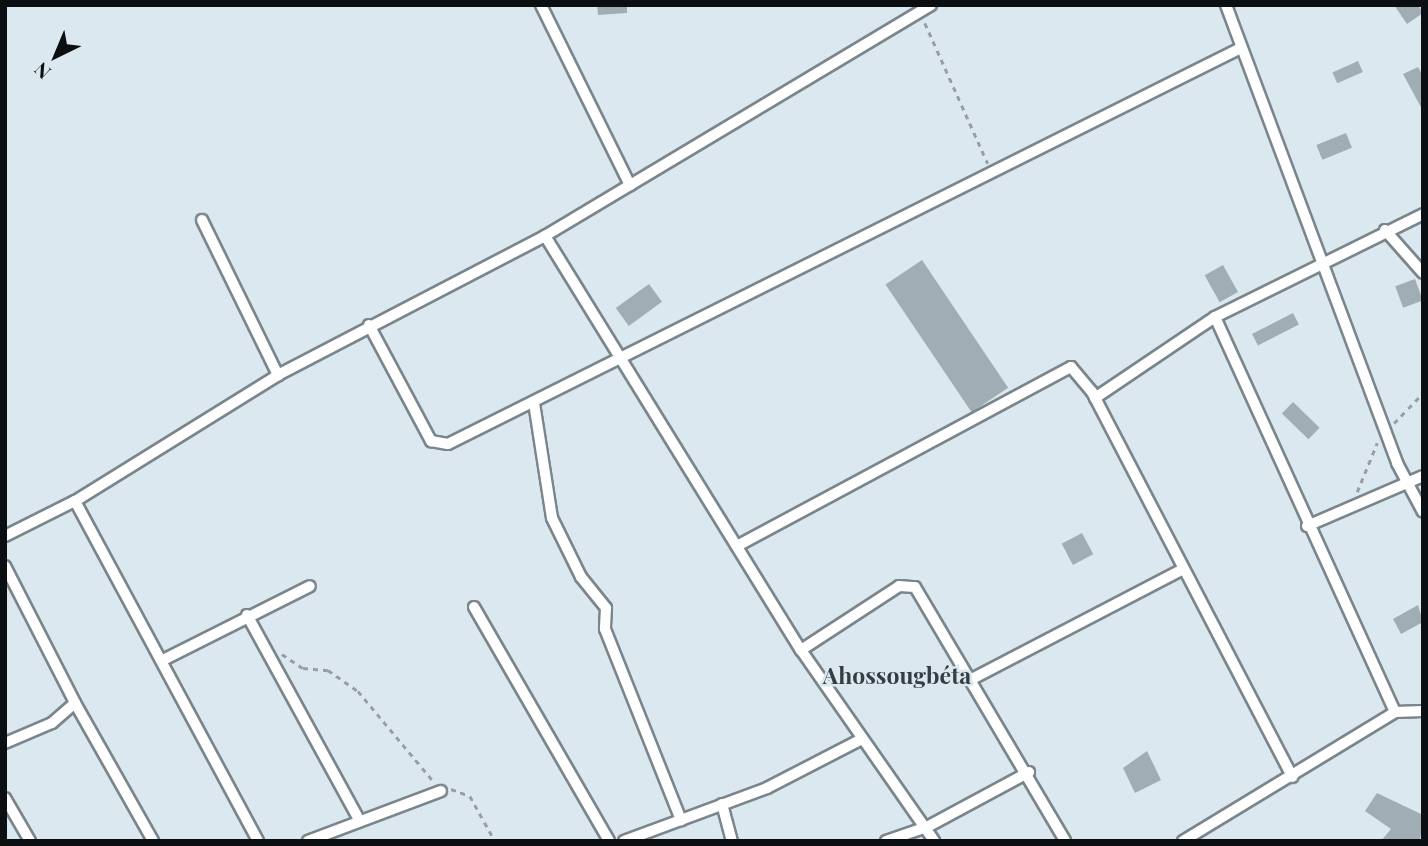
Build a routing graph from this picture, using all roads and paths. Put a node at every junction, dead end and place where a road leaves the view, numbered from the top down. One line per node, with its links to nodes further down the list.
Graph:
1 (541, 5): 7 (street)
2 (931, 5): 4 (street)
3 (1226, 5): 5 (street)
4 (920, 11): 6 (path); 7 (street)
5 (1239, 49): 6 (street); 12 (street)
6 (993, 177): 16 (street)
7 (630, 185): 11 (street)
8 (1423, 214): 10 (street)
9 (202, 220): 17 (street)
10 (1385, 230): 12 (street); 13 (street)
11 (545, 236): 15 (street); 16 (street)
12 (1323, 261): 14 (street); 21 (street)
13 (1423, 273)
14 (1215, 317): 19 (street); 28 (street)
15 (369, 325): 17 (street); 20 (street)
16 (617, 361): 20 (street); 30 (street)
17 (278, 374): 25 (street)
18 (1423, 393): 22 (path)
19 (1095, 398): 30 (street); 32 (street)
20 (534, 403): 50 (street)
21 (1384, 427): 22 (street); 26 (path)
22 (1393, 444): 24 (street)
23 (1423, 476): 24 (street)
24 (1406, 484): 26 (street); 27 (street)
25 (75, 502): 29 (street); 38 (street)
26 (1347, 507): 28 (street)
27 (1423, 512)
28 (1307, 526): 42 (street)
29 (5, 536)
30 (737, 546): 37 (street)
31 (5, 566): 40 (street)
32 (1183, 569): 39 (street); 46 (street)
33 (310, 586): 35 (street)
34 (474, 607): 58 (street)
35 (247, 615): 38 (street); 51 (street)
36 (276, 648): 47 (path)
37 (802, 650): 39 (street); 43 (street)
38 (165, 659): 55 (street)
39 (972, 679): 45 (street)
40 (75, 703): 44 (street); 54 (street)
41 (1423, 711): 42 (street)
42 (1395, 712): 46 (street)
43 (860, 740): 49 (street); 52 (street)
44 (5, 743)
45 (1029, 772): 52 (street); 63 (street)
46 (1292, 777): 64 (street)
47 (441, 791): 51 (street); 57 (path)
48 (5, 798): 53 (street)
49 (722, 804): 50 (street); 60 (street)
50 (681, 820): 59 (street)
51 (360, 821): 56 (street)
52 (927, 827): 61 (street); 62 (street)
53 (30, 841)
54 (153, 841)
55 (258, 841)
56 (308, 841)
57 (495, 841)
58 (609, 841)
59 (624, 841)
60 (732, 841)
61 (886, 841)
62 (934, 841)
63 (1065, 841)
64 (1183, 841)

